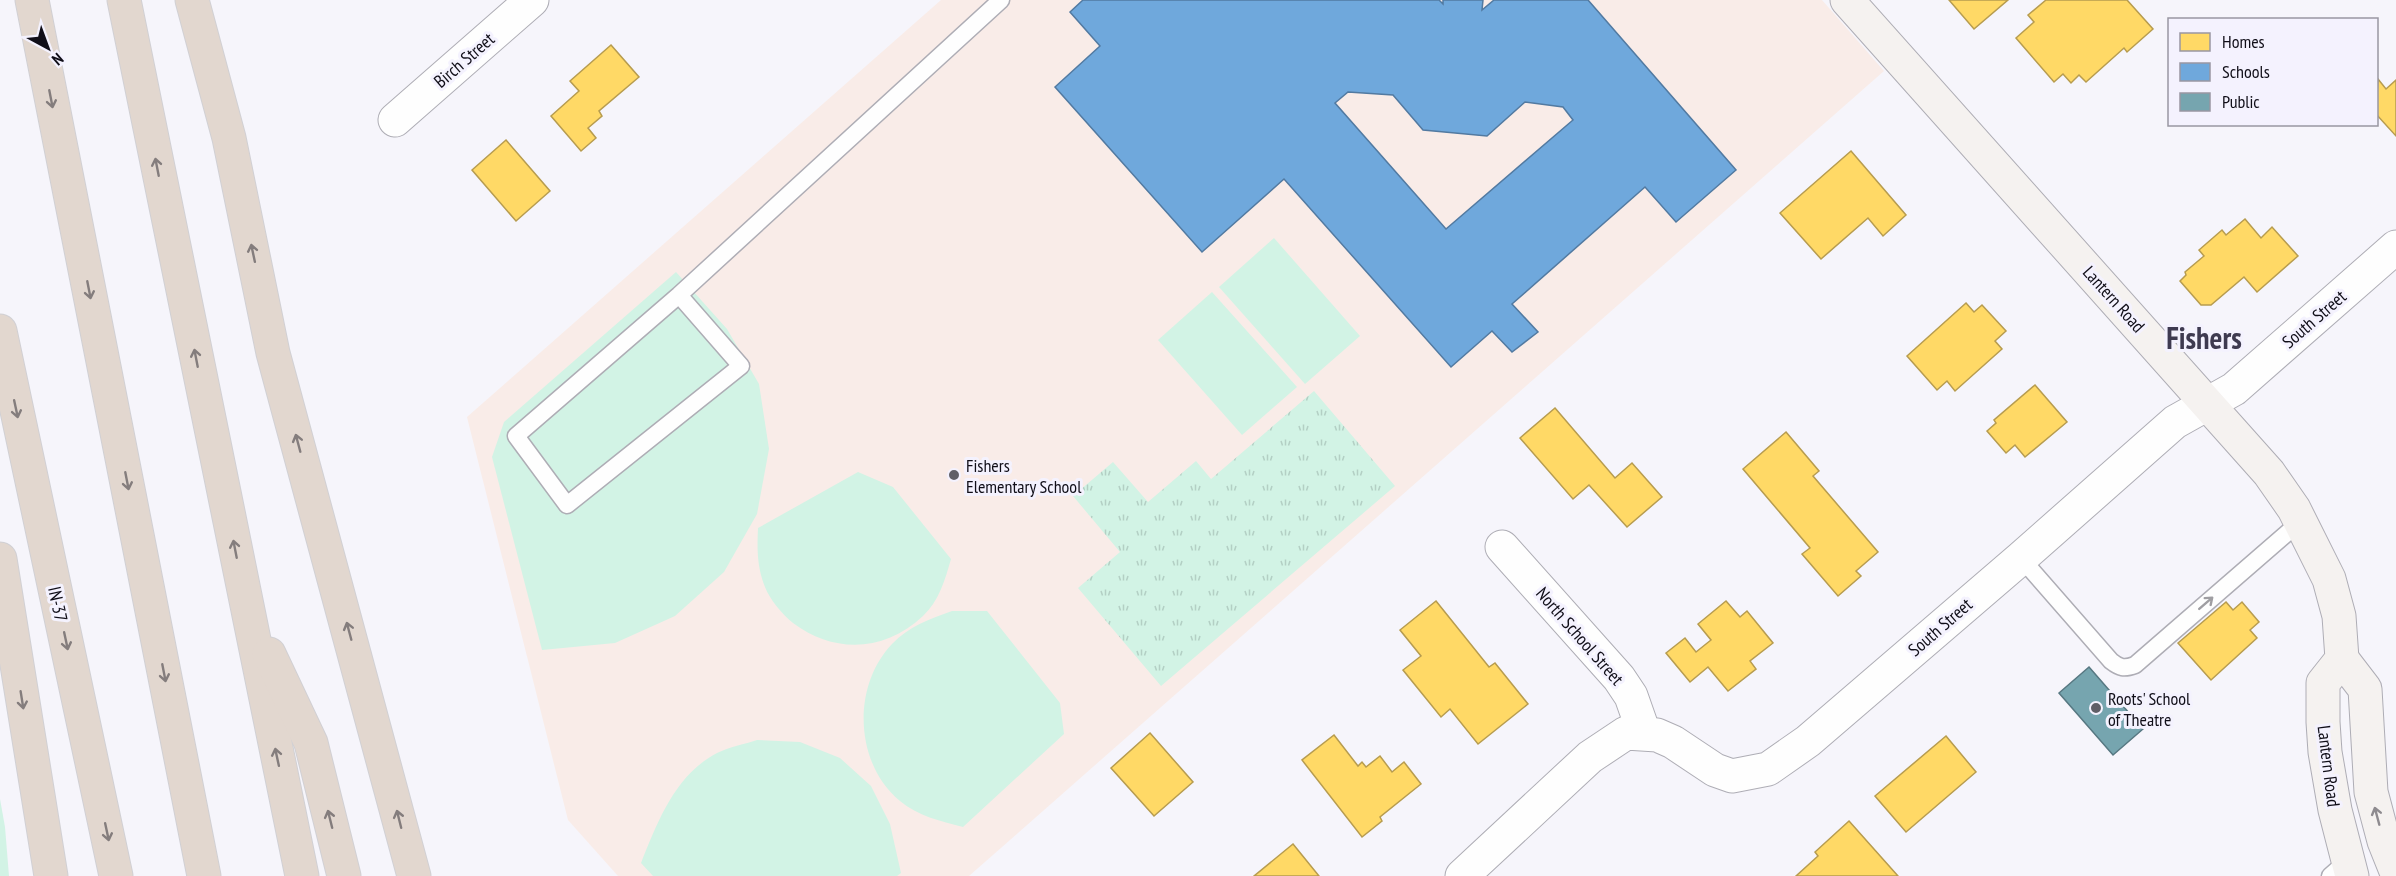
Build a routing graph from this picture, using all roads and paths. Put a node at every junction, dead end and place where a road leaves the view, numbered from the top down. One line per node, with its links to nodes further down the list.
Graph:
1 (32, 0): 23 (highway, one-way to 23)
2 (124, 0): 16 (highway, one-way to 2)
3 (192, 0): 26 (highway, one-way to 3)
4 (532, 0): 7 (street, Birch Street)
5 (1001, 0): 9 (lane)
6 (1847, 0): 11 (street, Lantern Road)
7 (395, 120)
8 (2396, 247): 11 (street, South Street)
9 (679, 294): 9 (lane)
10 (0, 332): 22 (highway, IN-37, one-way to 22)
11 (2208, 405): 12 (street, Lantern Road); 14 (street, South Street)
12 (2301, 521): 14 (lane, one-way to 12); 17 (street, Lantern Road)
13 (1502, 547): 18 (street, North School Street)
14 (2021, 558): 18 (street, South Street)
15 (0, 559): 21 (highway, one-way to 21)
16 (246, 607): 24 (highway, one-way to 16); 25 (highway, one-way to 16)
17 (2342, 659): 19 (street, Lantern Road); 20 (street, one-way to 17)
18 (1644, 733): 27 (street)
19 (2343, 871)
20 (2396, 871)
21 (51, 876)
22 (116, 876)
23 (204, 876)
24 (302, 876)
25 (344, 876)
26 (414, 876)
27 (1462, 876)

